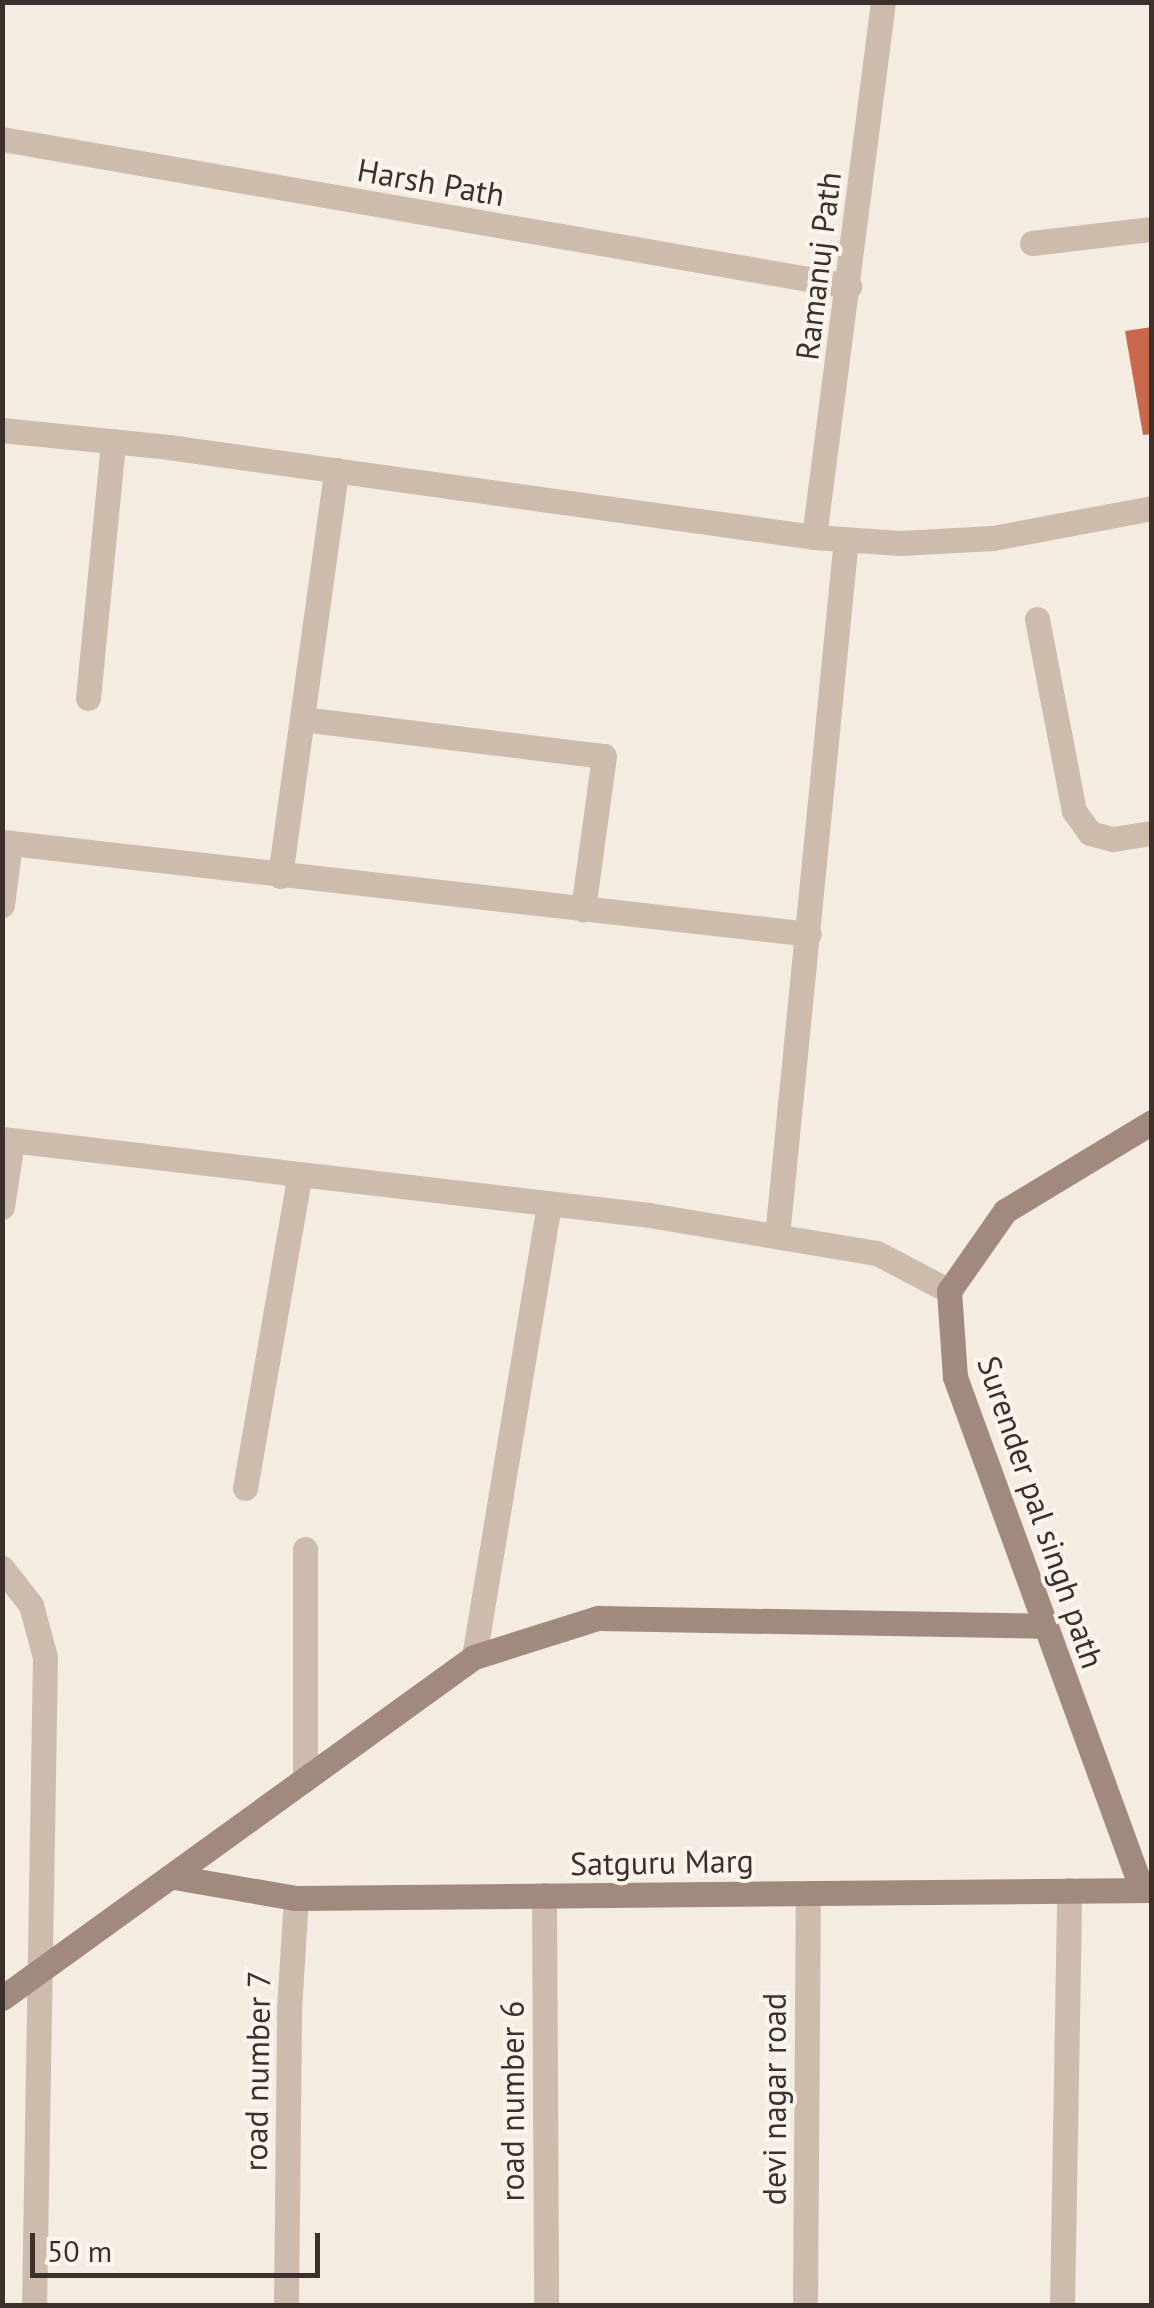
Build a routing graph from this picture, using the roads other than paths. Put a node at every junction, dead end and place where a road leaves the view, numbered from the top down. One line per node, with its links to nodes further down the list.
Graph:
1 (878, 4): 5 (street, Ramanuj Path)
2 (2, 139): 5 (street, Harsh Path)
3 (1152, 229): 4 (street)
4 (1032, 244)
5 (849, 286): 10 (street, Ramanuj Path)
6 (2, 430): 7 (street)
7 (114, 441): 8 (street); 13 (street)
8 (336, 470): 10 (street); 14 (street)
9 (1152, 508): 11 (street)
10 (814, 537): 11 (street)
11 (846, 539): 20 (street)
12 (1037, 619): 15 (street)
13 (88, 698)
14 (302, 720): 17 (street); 19 (street)
15 (1152, 833)
16 (6, 843): 17 (street); 18 (street)
17 (280, 876): 19 (street)
18 (2, 905)
19 (582, 910): 20 (street)
20 (809, 934): 26 (street)
21 (1152, 1122): 27 (street)
22 (7, 1140): 23 (street); 25 (street)
23 (299, 1177): 24 (street); 28 (street)
24 (550, 1205): 26 (street); 32 (street)
25 (2, 1207)
26 (777, 1236): 27 (street)
27 (949, 1291): 31 (street, Surender pal singh path)
28 (245, 1488)
29 (304, 1549): 33 (street)
30 (2, 1568): 40 (street)
31 (1043, 1626): 32 (street); 36 (street, Surender pal singh path)
32 (474, 1657): 33 (street)
33 (305, 1778): 34 (street)
34 (174, 1877): 39 (street, Satguru Marg); 40 (street)
35 (1069, 1890): 36 (street, Satguru Marg); 37 (street, Satguru Marg); 46 (street)
36 (1147, 1890)
37 (808, 1892): 38 (street, Satguru Marg); 45 (street, devi nagar road)
38 (544, 1895): 39 (street, Satguru Marg); 44 (street, road number 6)
39 (296, 1898): 43 (street, road number 7)
40 (37, 1976): 41 (street); 42 (street)
41 (2, 1998)
42 (34, 2306)
43 (286, 2306)
44 (546, 2306)
45 (805, 2306)
46 (1062, 2306)

